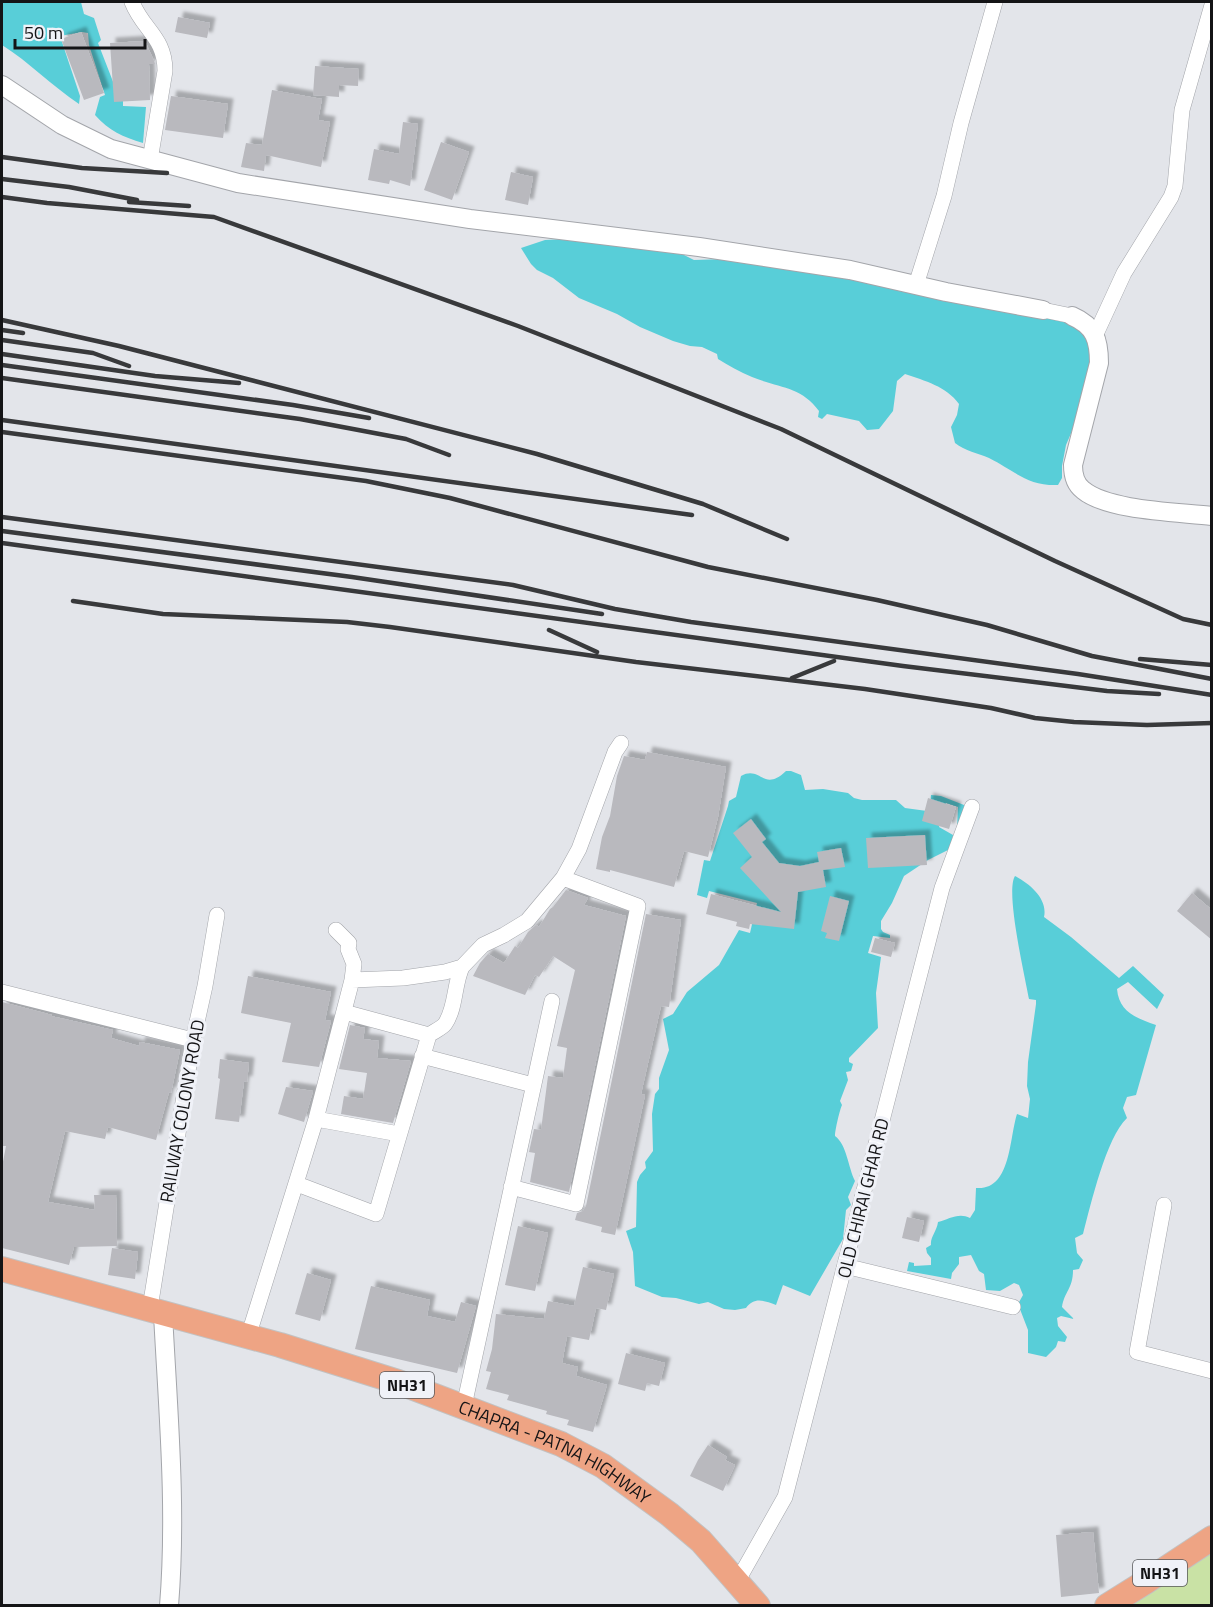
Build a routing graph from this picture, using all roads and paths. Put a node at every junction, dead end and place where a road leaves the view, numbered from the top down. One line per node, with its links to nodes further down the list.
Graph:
1 (132, 2): 5 (street)
2 (994, 2): 6 (street)
3 (1212, 5): 9 (street)
4 (2, 86): 5 (street)
5 (150, 160): 6 (street)
6 (916, 285): 7 (street)
7 (1044, 310): 8 (street)
8 (1072, 316): 9 (street)
9 (1095, 336): 10 (street)
10 (1212, 516)
11 (621, 743): 13 (street)
12 (972, 807): 30 (street, OLD CHIRAI GHAR RD)
13 (563, 878): 16 (street); 28 (street)
14 (217, 915): 22 (street, RAILWAY COLONY ROAD)
15 (336, 930): 17 (street)
16 (462, 967): 17 (street); 21 (street)
17 (352, 980): 20 (street)
18 (2, 992): 22 (street)
19 (552, 1001): 24 (street)
20 (344, 1012): 21 (street); 25 (street)
21 (429, 1035): 23 (street)
22 (193, 1040): 33 (street, RAILWAY COLONY ROAD)
23 (422, 1056): 24 (street); 26 (street)
24 (533, 1085): 28 (street)
25 (316, 1119): 26 (street); 27 (street)
26 (399, 1134): 27 (street)
27 (297, 1184): 34 (street)
28 (511, 1187): 36 (street)
29 (1164, 1205): 35 (street)
30 (845, 1266): 32 (street); 38 (street, OLD CHIRAI GHAR RD)
31 (2, 1269): 33 (highway, CHAPRA - PATNA HIGHWAY / NH31)
32 (1013, 1307)
33 (156, 1311): 34 (highway, CHAPRA - PATNA HIGHWAY / NH31); 39 (street)
34 (248, 1337): 36 (highway, CHAPRA - PATNA HIGHWAY / NH31)
35 (1212, 1371)
36 (464, 1407): 38 (highway, CHAPRA - PATNA HIGHWAY / NH31)
37 (1212, 1538): 41 (highway, NH31)
38 (737, 1582): 40 (highway, CHAPRA - PATNA HIGHWAY / NH31)
39 (169, 1605)
40 (758, 1605)
41 (1107, 1605)

